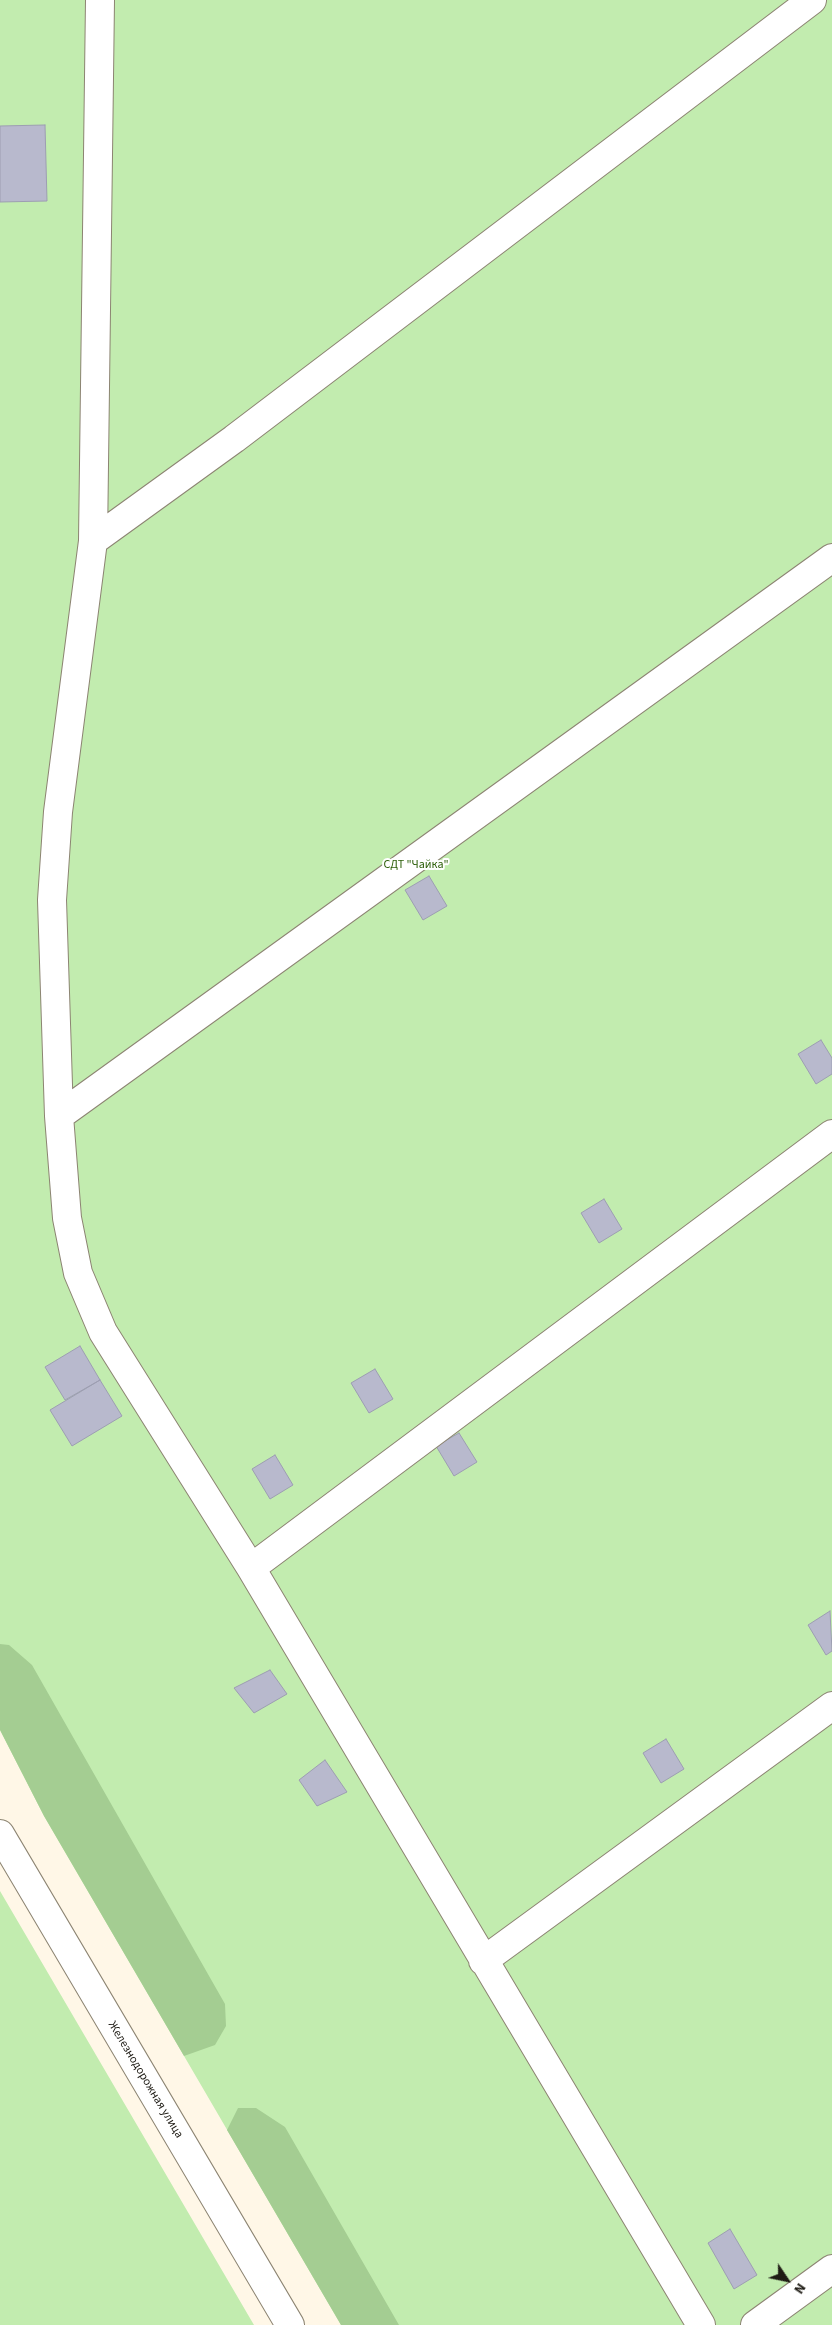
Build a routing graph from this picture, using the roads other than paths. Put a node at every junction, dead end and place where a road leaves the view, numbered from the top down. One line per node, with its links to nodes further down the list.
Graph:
1 (100, 0): 3 (main road)
2 (812, 0): 3 (main road)
3 (93, 541): 5 (main road)
4 (832, 558): 5 (main road)
5 (59, 1116): 7 (main road)
6 (832, 1134): 7 (main road)
7 (251, 1568): 10 (main road)
8 (832, 1706): 10 (main road)
9 (0, 1834): 12 (main road, Железнодорожная улица)
10 (483, 1961): 13 (main road)
11 (832, 2269): 14 (main road)
12 (290, 2325)
13 (701, 2325)
14 (755, 2325)

